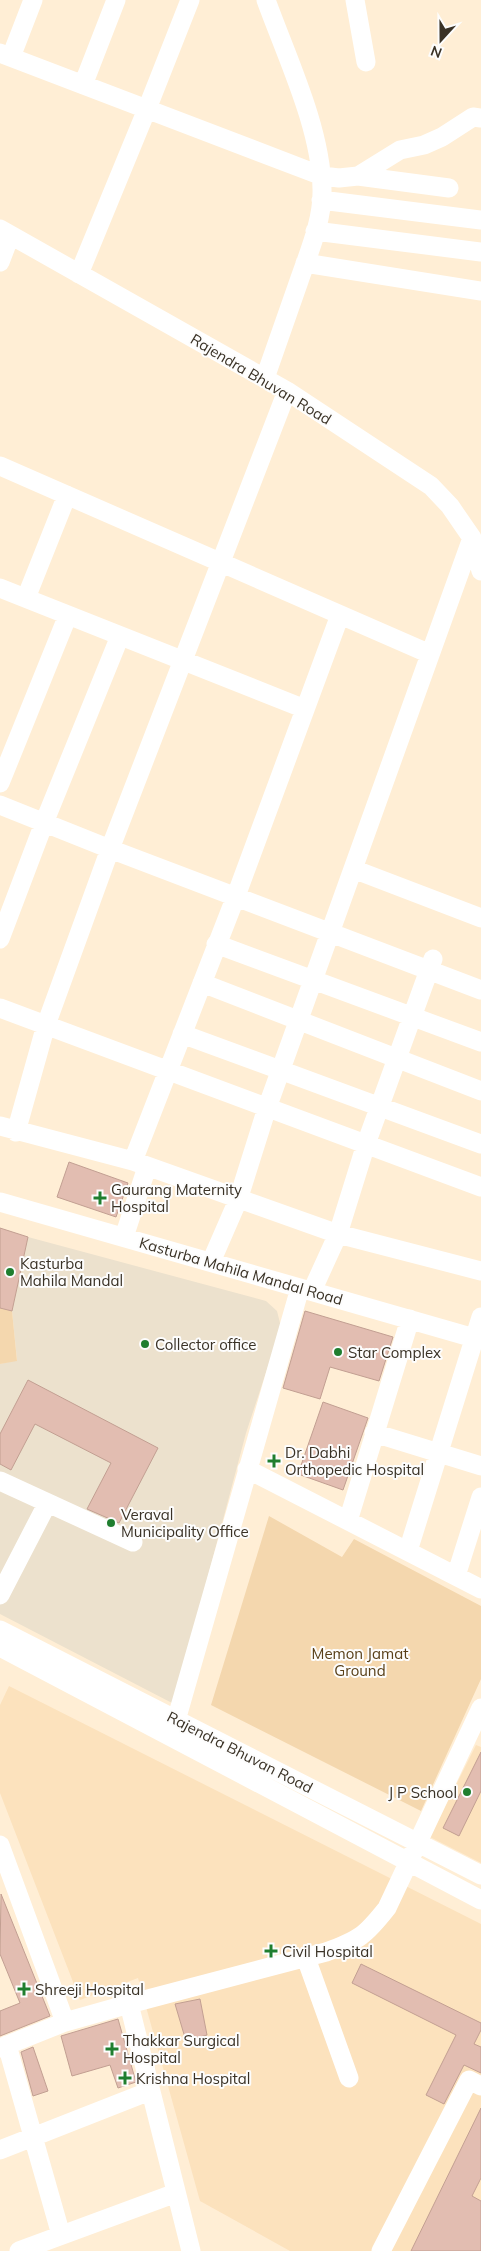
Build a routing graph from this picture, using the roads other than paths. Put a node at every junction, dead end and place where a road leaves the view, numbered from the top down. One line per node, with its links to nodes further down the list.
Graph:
1 (33, 0): 6 (street)
2 (116, 0): 8 (street)
3 (190, 0): 9 (street)
4 (266, 0): 11 (street)
5 (355, 0): 7 (street)
6 (5, 55): 8 (street)
7 (366, 62)
8 (83, 85): 9 (street)
9 (148, 110): 11 (street); 21 (street)
10 (481, 118): 12 (street)
11 (322, 176): 12 (street); 14 (street)
12 (358, 176): 13 (street)
13 (449, 188)
14 (321, 200): 15 (street); 16 (street)
15 (481, 220)
16 (315, 231): 18 (street); 20 (street)
17 (5, 232): 19 (street); 21 (street, Rajendra Bhuvan Road)
18 (481, 252)
19 (0, 262)
20 (306, 263): 22 (street); 23 (street)
21 (79, 274): 23 (street, Rajendra Bhuvan Road)
22 (481, 292)
23 (265, 378): 24 (street, Rajendra Bhuvan Road)
24 (287, 391): 27 (street, Rajendra Bhuvan Road); 28 (street)
25 (0, 466): 26 (street)
26 (67, 495): 28 (street); 31 (street)
27 (472, 538): 29 (street, Rajendra Bhuvan Road); 35 (street)
28 (221, 563): 33 (street); 36 (street)
29 (480, 563)
30 (0, 588): 31 (street)
31 (26, 598): 32 (street)
32 (68, 615): 34 (street); 38 (street)
33 (340, 615): 35 (street); 37 (street)
34 (120, 636): 36 (street); 40 (street)
35 (430, 654): 42 (street)
36 (183, 661): 37 (street); 41 (street)
37 (305, 709): 43 (street)
38 (0, 782)
39 (0, 805): 40 (street)
40 (44, 823): 41 (street); 46 (street)
41 (110, 849): 43 (street); 55 (street)
42 (353, 869): 44 (street); 45 (street)
43 (236, 896): 45 (street); 47 (street)
44 (481, 918)
45 (330, 932): 48 (street); 49 (street)
46 (0, 939)
47 (216, 944): 49 (street); 50 (street)
48 (432, 964): 51 (street); 53 (street)
49 (313, 980): 53 (street); 54 (street)
50 (202, 983): 54 (street); 56 (street)
51 (481, 990)
52 (0, 1008): 55 (street)
53 (412, 1017): 57 (street); 58 (street)
54 (298, 1020): 58 (street); 60 (street)
55 (46, 1025): 59 (street); 64 (street)
56 (182, 1034): 59 (street); 60 (street)
57 (481, 1042)
58 (397, 1059): 61 (street); 62 (street)
59 (167, 1070): 63 (street); 67 (street)
60 (280, 1070): 62 (street); 63 (street)
61 (481, 1091)
62 (380, 1106): 65 (street); 66 (street)
63 (267, 1108): 65 (street); 69 (street)
64 (8, 1129): 67 (street)
65 (366, 1144): 68 (street); 71 (street)
66 (481, 1144)
67 (140, 1164): 69 (street); 72 (street)
68 (481, 1187)
69 (238, 1200): 71 (street); 73 (street)
70 (0, 1202): 72 (street, Kasturba Mahila Mandal Road)
71 (338, 1234): 74 (street); 75 (street)
72 (124, 1237): 73 (street, Kasturba Mahila Mandal Road)
73 (211, 1262): 75 (street, Kasturba Mahila Mandal Road)
74 (481, 1271)
75 (306, 1289): 77 (street, Kasturba Mahila Mandal Road); 82 (street)
76 (481, 1317): 78 (street)
77 (410, 1319): 78 (street, Kasturba Mahila Mandal Road); 79 (street)
78 (478, 1339): 80 (street)
79 (374, 1433): 80 (street); 86 (street)
80 (438, 1452): 81 (street); 88 (street)
81 (481, 1466)
82 (247, 1469): 86 (street); 94 (street)
83 (0, 1481): 85 (street)
84 (481, 1497): 89 (street)
85 (47, 1504): 87 (street); 91 (street)
86 (348, 1521): 88 (street)
87 (133, 1542)
88 (408, 1551): 89 (street)
89 (456, 1576): 90 (street)
90 (481, 1589)
91 (0, 1595)
92 (4, 1646): 94 (street, Rajendra Bhuvan Road)
93 (481, 1708): 95 (street)
94 (174, 1729): 95 (street, Rajendra Bhuvan Road); 97 (street)
95 (418, 1843): 97 (street); 98 (street, Rajendra Bhuvan Road)
96 (0, 1845): 102 (street)
97 (408, 1862): 99 (street); 100 (street)
98 (481, 1875)
99 (481, 1900)
100 (306, 1958): 101 (street); 104 (street)
101 (128, 2004): 102 (street); 106 (street)
102 (65, 2022): 103 (street)
103 (3, 2046): 107 (street)
104 (349, 2078)
105 (481, 2086): 113 (street)
106 (150, 2091): 107 (street); 109 (street)
107 (33, 2137): 108 (street); 110 (street)
108 (0, 2150)
109 (176, 2193): 110 (street); 112 (street)
110 (61, 2235): 111 (street)
111 (19, 2251)
112 (191, 2251)
113 (381, 2251)

